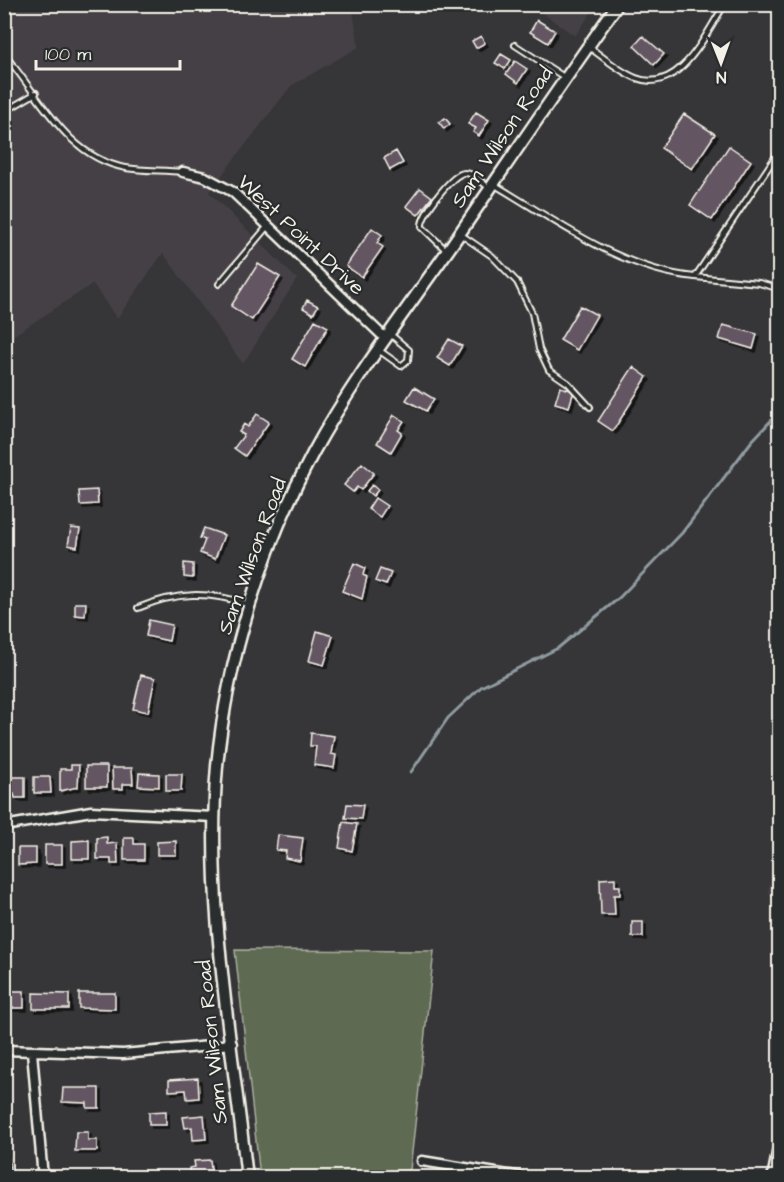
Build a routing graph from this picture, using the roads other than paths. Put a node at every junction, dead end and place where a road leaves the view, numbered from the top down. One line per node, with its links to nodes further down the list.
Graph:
1 (618, 4): 4 (street, Sam Wilson Road)
2 (725, 4): 4 (lane)
3 (514, 45): 6 (lane)
4 (588, 46): 6 (street, Sam Wilson Road)
5 (4, 54): 7 (lane)
6 (566, 78): 11 (street, Sam Wilson Road)
7 (36, 93): 8 (lane); 10 (lane)
8 (4, 112)
9 (780, 150): 15 (lane)
10 (183, 172): 12 (street, West Point Drive)
11 (492, 187): 13 (street, Sam Wilson Road); 14 (lane); 15 (lane)
12 (268, 226): 16 (lane); 18 (street, West Point Drive)
13 (459, 233): 14 (street, Sam Wilson Road); 20 (lane)
14 (447, 251): 18 (street, Sam Wilson Road)
15 (694, 277): 17 (lane)
16 (219, 284)
17 (777, 288)
18 (387, 337): 19 (street, Sam Wilson Road); 19 (lane)
19 (378, 350): 21 (street, Sam Wilson Road)
20 (590, 408)
21 (251, 605): 22 (lane); 23 (street, Sam Wilson Road)
22 (138, 608)
23 (214, 817): 24 (street); 25 (street, Sam Wilson Road)
24 (4, 826)
25 (232, 1044): 27 (street); 31 (street, Sam Wilson Road)
26 (4, 1050): 27 (street)
27 (32, 1052): 30 (street)
28 (780, 1138): 33 (street)
29 (422, 1161): 32 (street)
30 (43, 1178)
31 (247, 1178)
32 (528, 1178)
33 (772, 1178)

